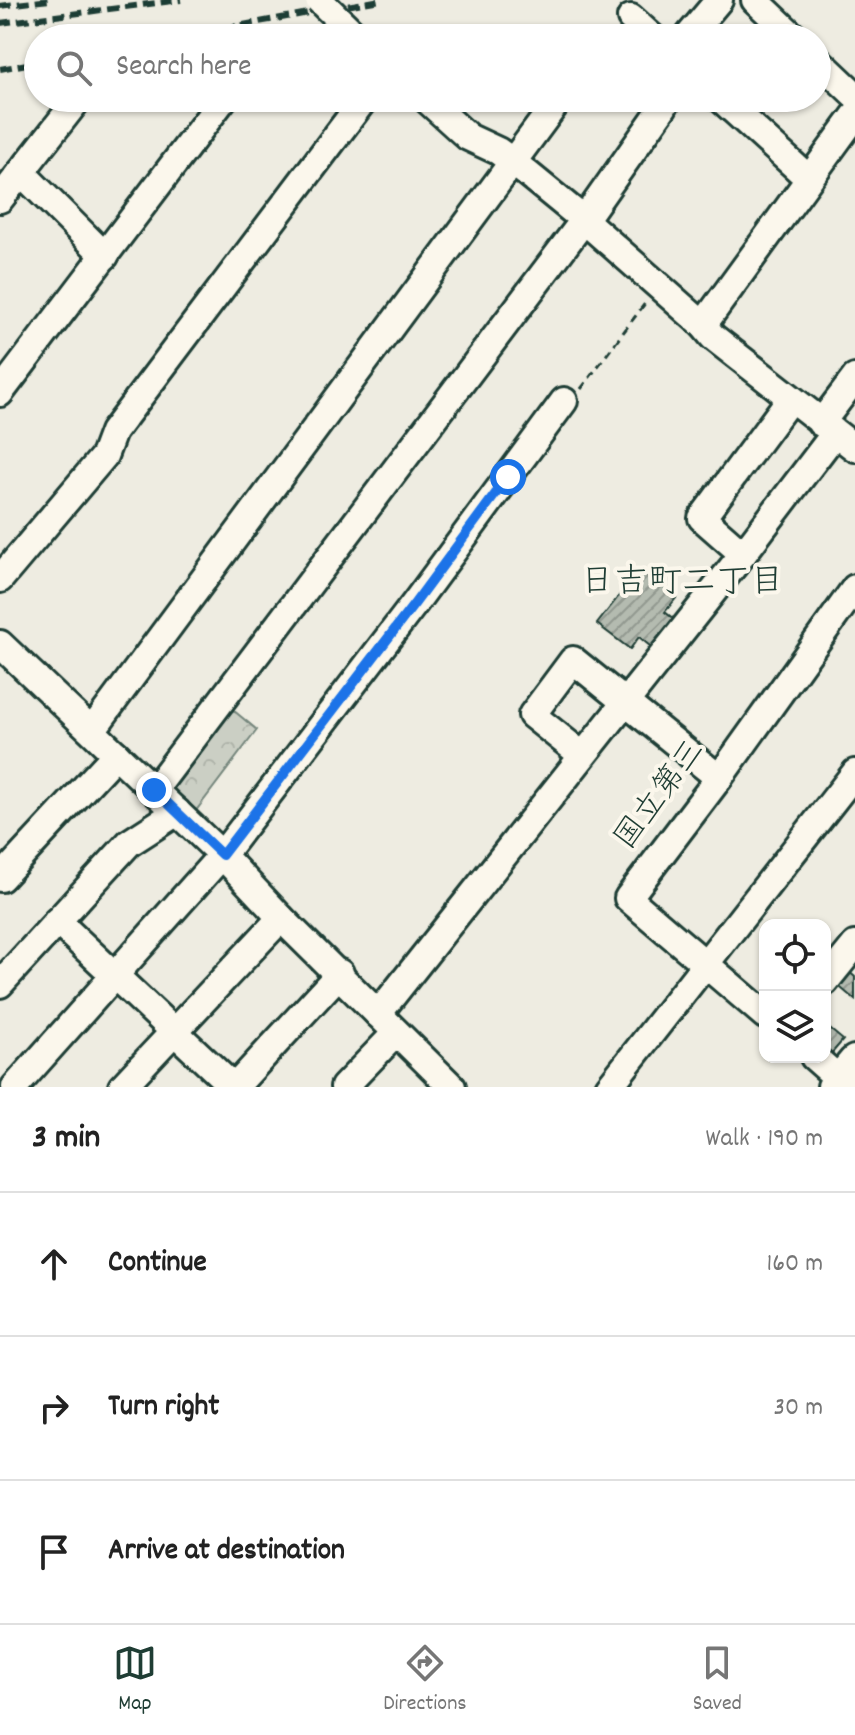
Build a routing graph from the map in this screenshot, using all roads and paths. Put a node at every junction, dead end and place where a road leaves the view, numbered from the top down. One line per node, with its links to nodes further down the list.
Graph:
1 (319, 0): 5 (street, bridge)
2 (719, 0): 7 (street)
3 (755, 0): 8 (street)
4 (631, 18): 6 (street)
5 (344, 24)
6 (638, 24)
7 (699, 24)
8 (780, 24)
9 (831, 72): 10 (street)
10 (855, 95)
11 (68, 112): 20 (street)
12 (213, 112): 24 (street)
13 (354, 112): 33 (street)
14 (440, 112): 19 (street)
15 (550, 112): 19 (street)
16 (660, 112): 23 (street)
17 (735, 112): 21 (street)
18 (855, 116): 21 (street)
19 (513, 162): 23 (street); 37 (street)
20 (21, 172): 22 (street); 24 (street)
21 (808, 178): 26 (street)
22 (0, 199)
23 (584, 220): 25 (street); 42 (street)
24 (105, 256): 28 (street)
25 (658, 286): 26 (street); 30 (path)
26 (703, 325): 29 (street)
27 (855, 378): 31 (street)
28 (0, 393)
29 (790, 399): 31 (street); 32 (street)
30 (564, 401): 44 (street)
31 (837, 435): 32 (street)
32 (743, 554): 36 (street)
33 (0, 579)
34 (855, 588): 41 (street, 国立第三)
35 (0, 645): 37 (street)
36 (625, 701): 39 (street); 39 (street); 41 (street)
37 (93, 729): 38 (street)
38 (116, 754): 42 (street); 45 (street)
39 (582, 755): 55 (street)
40 (855, 773): 49 (street)
41 (719, 778): 49 (street, 国立第三)
42 (154, 790): 43 (street)
43 (177, 812): 44 (street); 47 (street)
44 (222, 855): 46 (street); 52 (street)
45 (1, 878)
46 (281, 918): 50 (street); 56 (street)
47 (57, 921): 52 (street); 53 (street)
48 (855, 945): 51 (street)
49 (705, 964): 54 (street, 国立第三); 64 (street)
50 (340, 973): 55 (street); 61 (street)
51 (831, 975)
52 (115, 976): 56 (street); 59 (street)
53 (0, 984)
54 (759, 1010)
55 (387, 1023): 62 (street); 63 (street)
56 (174, 1031): 60 (street); 61 (street)
57 (823, 1063): 58 (street)
58 (843, 1076)
59 (15, 1087)
60 (122, 1087)
61 (234, 1087)
62 (344, 1087)
63 (452, 1087)
64 (609, 1087)

